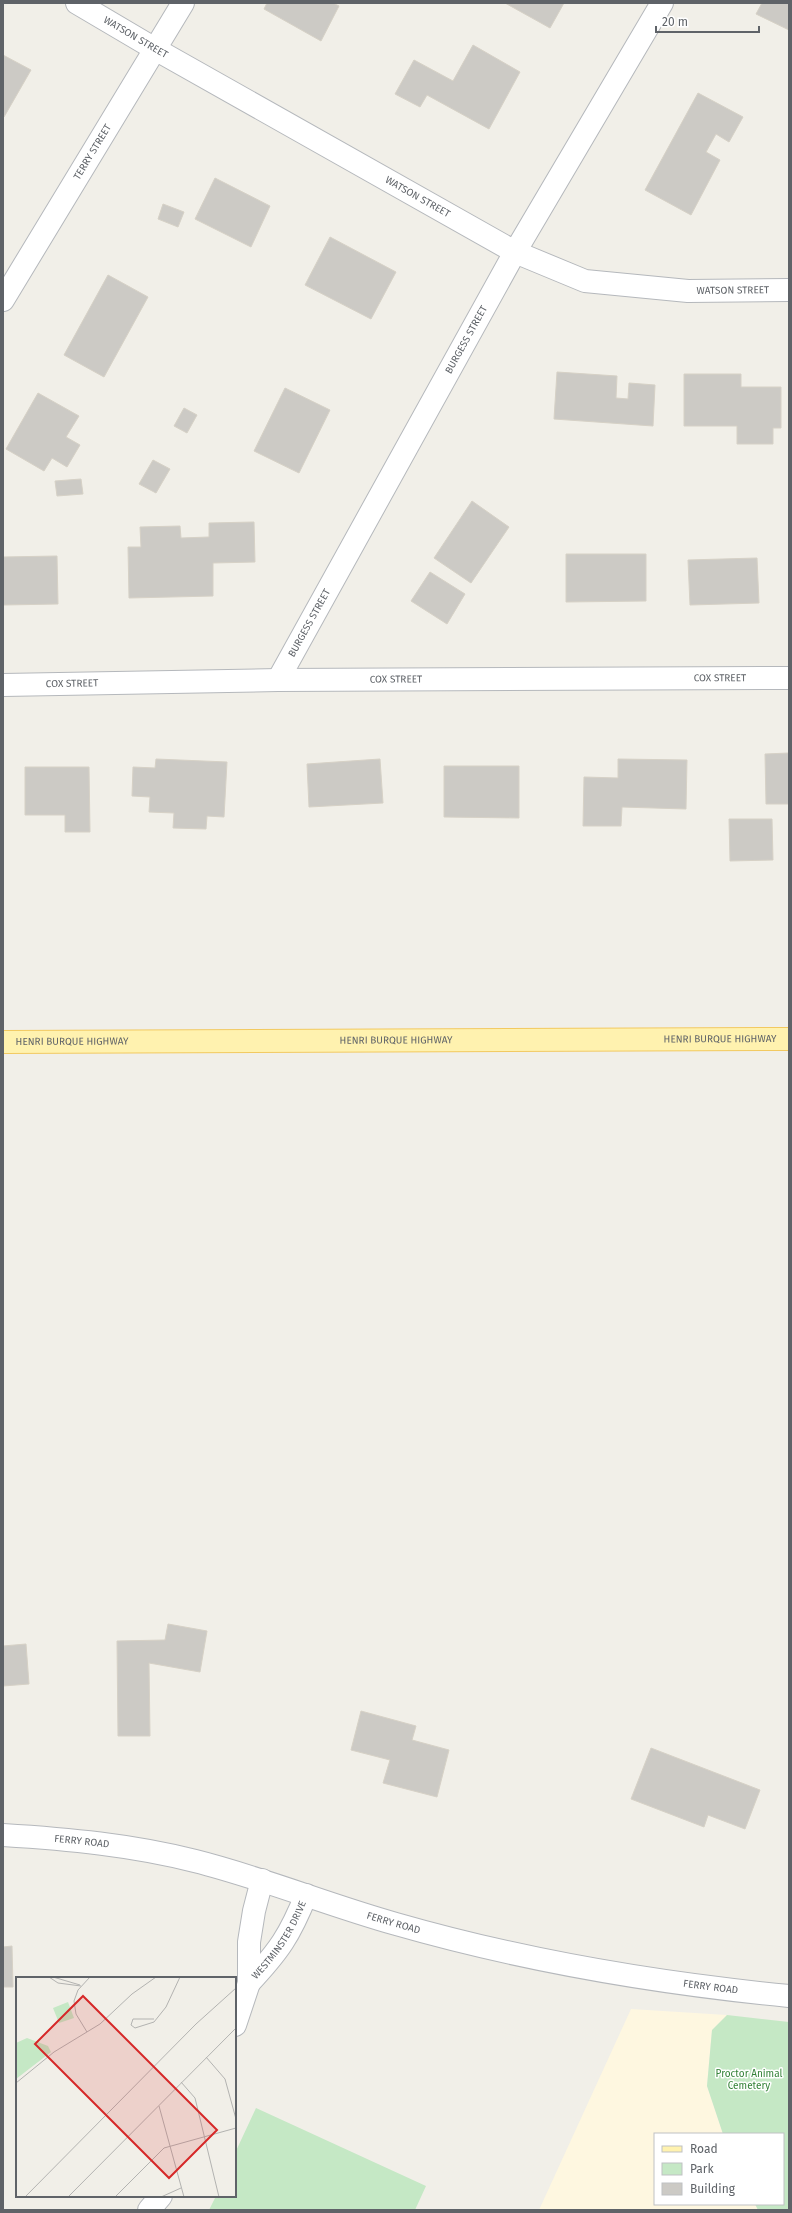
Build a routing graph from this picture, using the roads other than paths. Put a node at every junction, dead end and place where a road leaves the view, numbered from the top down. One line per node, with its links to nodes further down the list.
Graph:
1 (77, 3): 4 (street, WATSON STREET)
2 (183, 3): 4 (street, TERRY STREET)
3 (662, 3): 5 (street, BURGESS STREET)
4 (155, 50): 5 (street, WATSON STREET); 7 (street, TERRY STREET)
5 (515, 252): 6 (street, WATSON STREET); 9 (street, BURGESS STREET)
6 (789, 290)
7 (3, 300)
8 (789, 678): 9 (street, COX STREET)
9 (278, 680): 10 (street, COX STREET)
10 (3, 685)
11 (789, 1039): 12 (main road, HENRI BURQUE HIGHWAY)
12 (3, 1042)
13 (3, 1836): 14 (street, FERRY ROAD)
14 (262, 1880): 15 (street, FERRY ROAD); 16 (street, WESTMINSTER DRIVE)
15 (306, 1895): 16 (street, WESTMINSTER DRIVE); 17 (street, FERRY ROAD)
16 (249, 1983): 18 (street, WESTMINSTER DRIVE)
17 (789, 1996)
18 (236, 2022)
19 (160, 2197): 20 (street)
20 (149, 2210)

